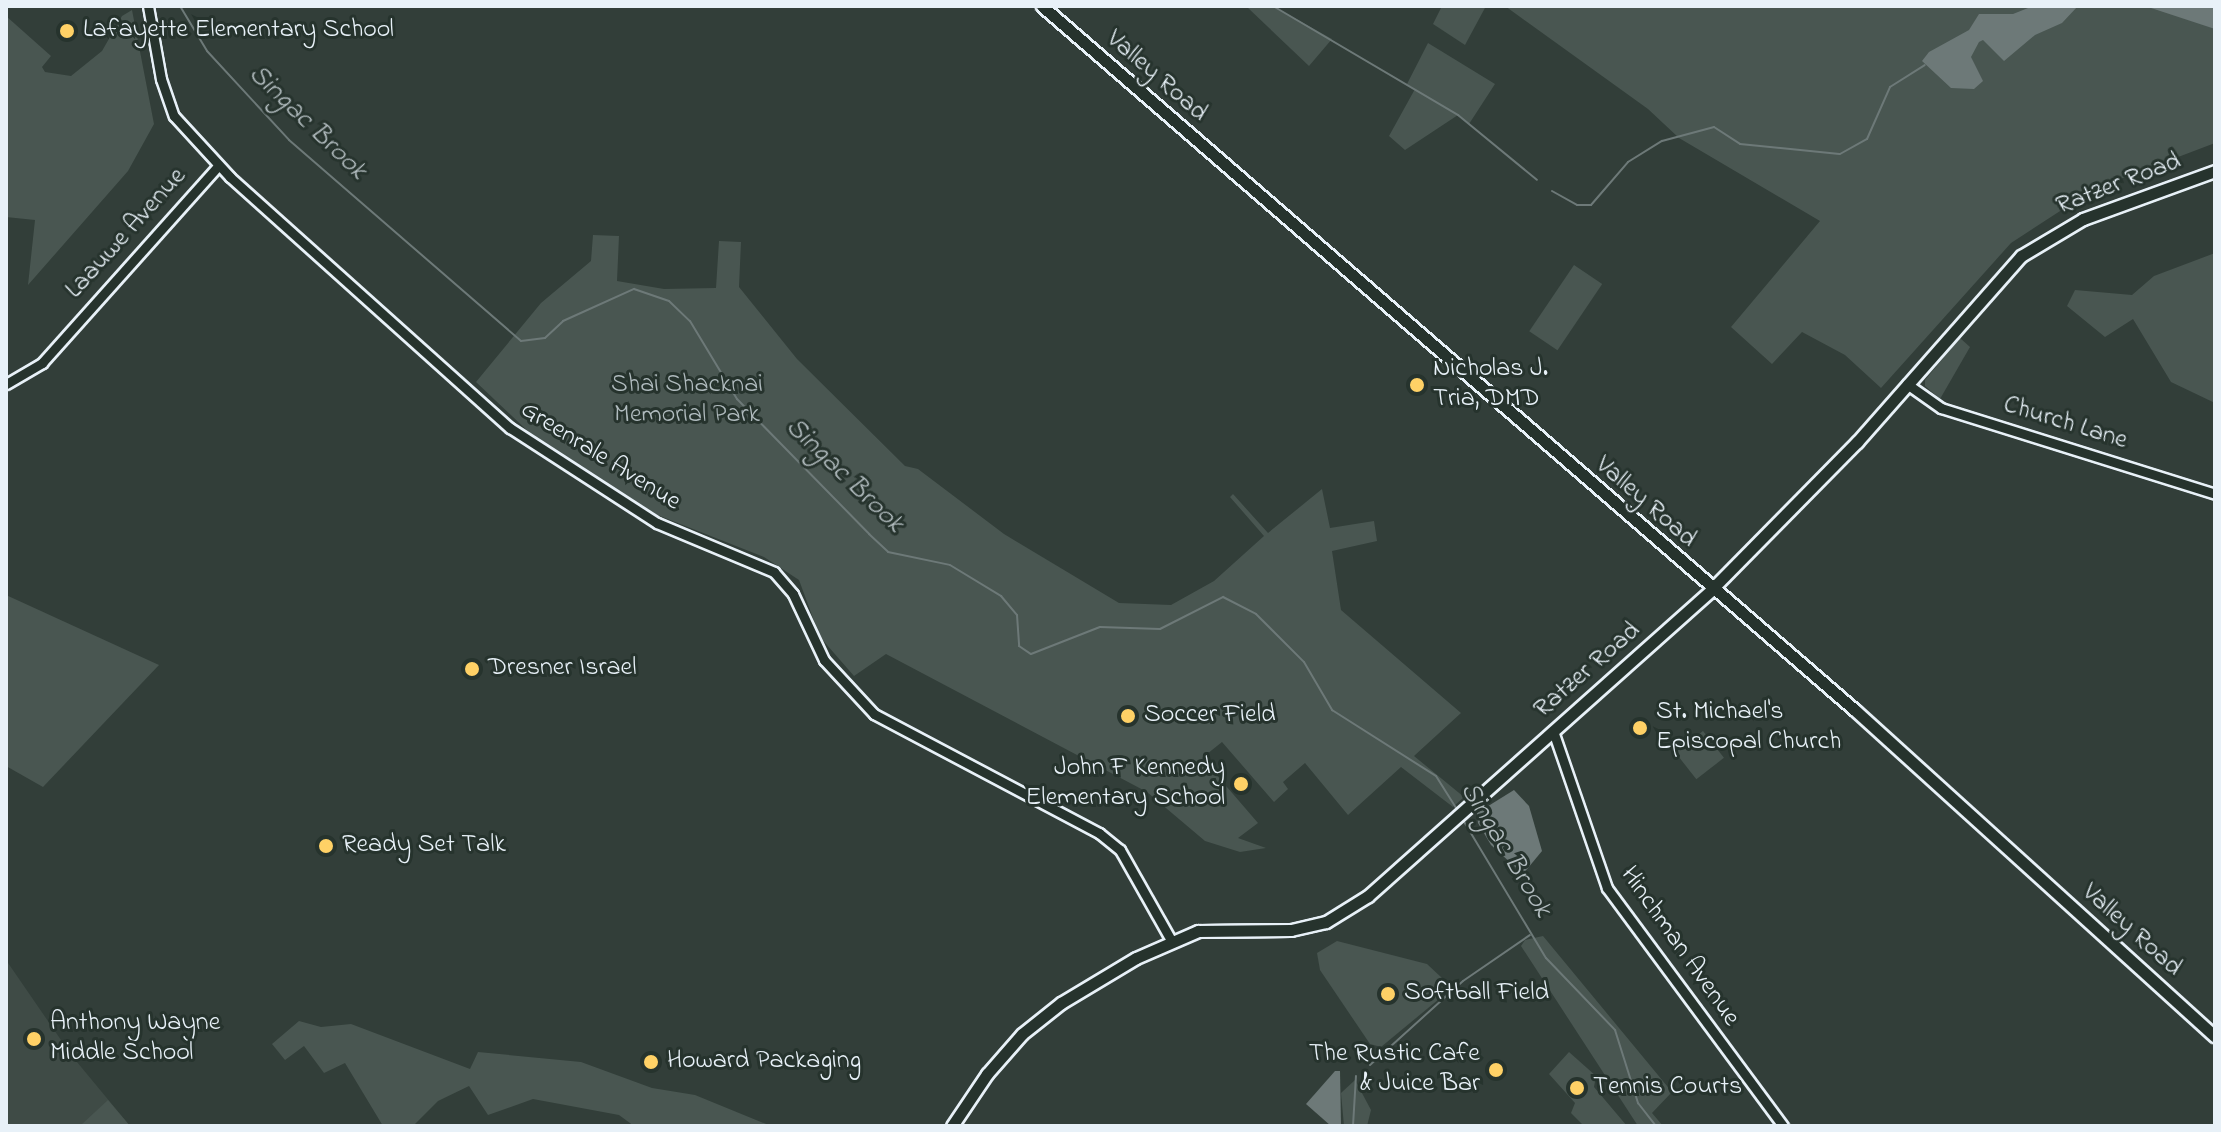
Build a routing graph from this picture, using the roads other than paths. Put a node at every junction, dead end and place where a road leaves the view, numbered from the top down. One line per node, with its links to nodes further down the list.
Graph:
1 (148, 6): 3 (street, Laauwe Avenue)
2 (1042, 6): 8 (main road, Valley Road)
3 (218, 166): 5 (street, Laauwe Avenue); 10 (street, Greenrale Avenue)
4 (2215, 171): 6 (main road, Ratzer Road)
5 (6, 384)
6 (1907, 384): 7 (street, Church Lane); 8 (main road, Ratzer Road)
7 (2215, 494)
8 (1711, 590): 9 (main road, Ratzer Road); 11 (main road, Valley Road)
9 (1553, 731): 10 (main road, Ratzer Road); 13 (street, Hinchman Avenue)
10 (1171, 940): 12 (main road, Ratzer Road)
11 (2215, 1036)
12 (952, 1126)
13 (1783, 1126)

